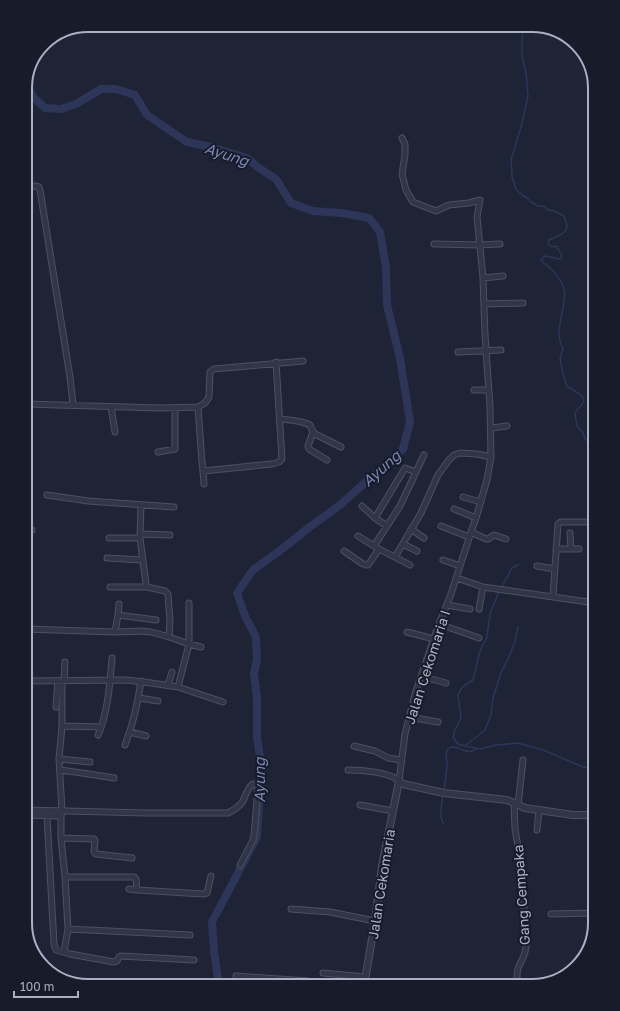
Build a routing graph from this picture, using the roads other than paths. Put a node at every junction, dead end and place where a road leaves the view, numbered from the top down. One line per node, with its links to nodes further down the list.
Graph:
1 (402, 138): 4 (street, Jalan Cekomaria I)
2 (32, 186): 18 (street)
3 (434, 244): 4 (street)
4 (479, 244): 5 (street); 7 (street, Jalan Cekomaria I)
5 (500, 244)
6 (503, 276): 7 (street)
7 (483, 278): 9 (street, Jalan Cekomaria I)
8 (523, 303): 9 (street)
9 (484, 304): 11 (street, Jalan Cekomaria I)
10 (501, 350): 11 (street)
11 (486, 351): 12 (street); 16 (street, Jalan Cekomaria I)
12 (458, 352)
13 (303, 361): 14 (street)
14 (276, 362): 20 (street); 22 (street)
15 (474, 390): 16 (street)
16 (489, 390): 24 (street, Jalan Cekomaria I)
17 (32, 404): 18 (street)
18 (73, 406): 19 (street)
19 (111, 407): 21 (street); 25 (street)
20 (198, 407): 21 (street); 32 (street)
21 (175, 408): 28 (street)
22 (280, 419): 26 (street); 32 (street)
23 (507, 426): 24 (street)
24 (491, 428): 30 (street, Jalan Cekomaria I)
25 (115, 432)
26 (313, 432): 27 (street); 31 (street)
27 (342, 447)
28 (158, 452)
29 (424, 455): 33 (street)
30 (491, 457): 37 (street, Jalan Cekomaria I); 47 (street)
31 (327, 460)
32 (203, 471): 34 (street)
33 (416, 472): 42 (street); 45 (street)
34 (204, 484)
35 (47, 495): 38 (street)
36 (463, 497): 37 (street)
37 (481, 502): 43 (street, Jalan Cekomaria I)
38 (141, 505): 40 (street); 51 (street)
39 (362, 506): 42 (street)
40 (174, 507)
41 (454, 509): 43 (street)
42 (375, 518): 45 (street)
43 (476, 518): 50 (street, Jalan Cekomaria I)
44 (585, 522): 58 (street)
45 (387, 526): 57 (street)
46 (441, 526): 50 (street)
47 (411, 530): 54 (street); 56 (street)
48 (570, 533): 59 (street)
49 (170, 535): 51 (street)
50 (470, 535): 55 (street); 68 (street, Jalan Cekomaria I)
51 (140, 536): 53 (street); 65 (street)
52 (358, 536): 57 (street)
53 (109, 538)
54 (424, 538)
55 (506, 540)
56 (403, 544): 62 (street); 63 (street)
57 (377, 547): 61 (street); 63 (street)
58 (556, 549): 59 (street); 70 (street)
59 (571, 549): 60 (street)
60 (579, 549)
61 (344, 551)
62 (417, 552)
63 (395, 557): 67 (street)
64 (107, 558): 65 (street)
65 (142, 560): 72 (street)
66 (442, 560): 68 (street)
67 (410, 565)
68 (460, 566): 71 (street, Jalan Cekomaria I)
69 (537, 566): 70 (street)
70 (555, 569): 75 (street)
71 (457, 578): 74 (street); 79 (street, Jalan Cekomaria I)
72 (147, 586): 73 (street); 88 (street)
73 (110, 587)
74 (483, 587): 75 (street); 81 (street)
75 (553, 596): 76 (street)
76 (588, 601)
77 (190, 603): 91 (street)
78 (119, 604): 82 (street)
79 (447, 605): 80 (street); 84 (street, Jalan Cekomaria I)
80 (470, 609)
81 (479, 609)
82 (118, 615): 83 (street); 86 (street)
83 (156, 620)
84 (439, 624): 89 (street); 90 (street, Jalan Cekomaria I)
85 (32, 629): 86 (street)
86 (115, 632): 88 (street)
87 (407, 632): 90 (street)
88 (169, 637): 91 (street)
89 (479, 638)
90 (434, 639): 96 (street, Jalan Cekomaria I)
91 (189, 644): 92 (street); 103 (street)
92 (201, 647)
93 (112, 658): 99 (street)
94 (65, 662): 98 (street)
95 (172, 672): 102 (street)
96 (421, 676): 101 (street); 108 (street, Jalan Cekomaria I)
97 (32, 681): 98 (street)
98 (61, 681): 99 (street); 107 (street); 110 (street)
99 (110, 681): 100 (street); 111 (street)
100 (141, 681): 102 (street); 104 (street)
101 (446, 683)
102 (168, 685): 103 (street)
103 (178, 687): 106 (street)
104 (138, 698): 105 (street); 112 (street)
105 (158, 701)
106 (223, 702)
107 (56, 706)
108 (409, 717): 109 (street); 118 (street, Jalan Cekomaria I)
109 (438, 722)
110 (62, 726): 111 (street); 117 (street)
111 (101, 727): 113 (street)
112 (130, 732): 114 (street); 115 (street)
113 (98, 735)
114 (146, 736)
115 (125, 745)
116 (354, 746): 118 (street)
117 (59, 759): 120 (street); 121 (street)
118 (401, 760): 124 (street, Jalan Cekomaria I)
119 (523, 760): 125 (street, Gang Cempaka)
120 (90, 762)
121 (60, 770): 123 (street); 130 (street)
122 (348, 770): 124 (street)
123 (114, 778)
124 (399, 781): 125 (street); 129 (street, Jalan Cekomaria)
125 (516, 804): 127 (street); 154 (street, Gang Cempaka)
126 (360, 805): 129 (street)
127 (539, 810): 132 (street); 134 (street)
128 (32, 811): 130 (street)
129 (393, 811): 145 (street, Jalan Cekomaria)
130 (62, 813): 133 (street); 135 (street); 137 (street)
131 (32, 815): 133 (street)
132 (588, 815)
133 (47, 816): 148 (street)
134 (537, 830)
135 (61, 838): 136 (street); 139 (street)
136 (132, 858)
137 (240, 866)
138 (212, 876): 141 (street)
139 (65, 877): 141 (street); 146 (street)
140 (129, 890): 141 (street)
141 (137, 890)
142 (292, 909): 145 (street)
143 (588, 913): 144 (street)
144 (551, 914)
145 (375, 921): 152 (street, Jalan Cekomaria)
146 (68, 929): 147 (street); 148 (street)
147 (190, 935)
148 (64, 952): 149 (street)
149 (194, 960)
150 (324, 973): 152 (street)
151 (236, 976): 153 (street)
152 (365, 977)
153 (279, 979)
154 (517, 979)

